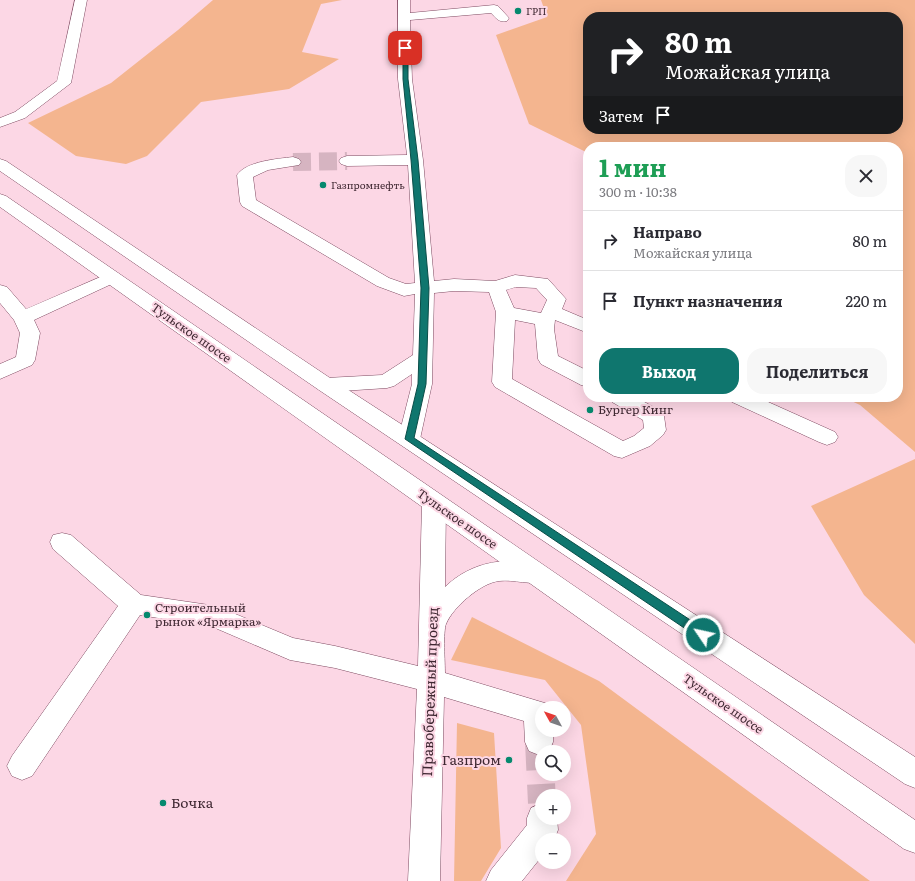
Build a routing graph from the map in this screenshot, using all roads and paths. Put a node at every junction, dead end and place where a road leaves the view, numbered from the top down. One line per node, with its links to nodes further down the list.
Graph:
1 (81, 0): 5 (main road)
2 (404, 0): 3 (main road)
3 (405, 17): 4 (main road); 6 (main road)
4 (503, 18)
5 (0, 123)
6 (415, 160): 7 (main road); 13 (main road)
7 (347, 161)
8 (293, 162): 13 (main road)
9 (0, 164): 22 (main road)
10 (0, 199): 11 (main road, Тульское шоссе)
11 (112, 278): 17 (main road); 27 (main road, Тульское шоссе)
12 (496, 287): 13 (main road); 15 (main road); 16 (main road)
13 (425, 288): 19 (main road)
14 (0, 291): 17 (main road)
15 (506, 312): 16 (main road); 23 (main road)
16 (548, 316): 18 (main road); 21 (main road)
17 (23, 318): 20 (main road)
18 (583, 326)
19 (424, 357): 22 (main road); 26 (main road)
20 (0, 372)
21 (583, 377)
22 (326, 385): 26 (main road)
23 (628, 402)
24 (750, 402): 25 (main road)
25 (828, 437)
26 (409, 439): 35 (main road)
27 (434, 503): 29 (main road, Тульское шоссе); 31 (main road, Правобережный проезд)
28 (62, 542): 30 (main road)
29 (536, 574): 31 (main road); 37 (main road, Тульское шоссе)
30 (134, 604): 32 (main road); 34 (main road)
31 (432, 621): 32 (main road, Правобережный проезд)
32 (431, 681): 33 (main road); 38 (main road, Правобережный проезд)
33 (539, 742)
34 (22, 766)
35 (915, 774)
36 (543, 825): 39 (main road)
37 (915, 838)
38 (424, 881)
39 (502, 881)

